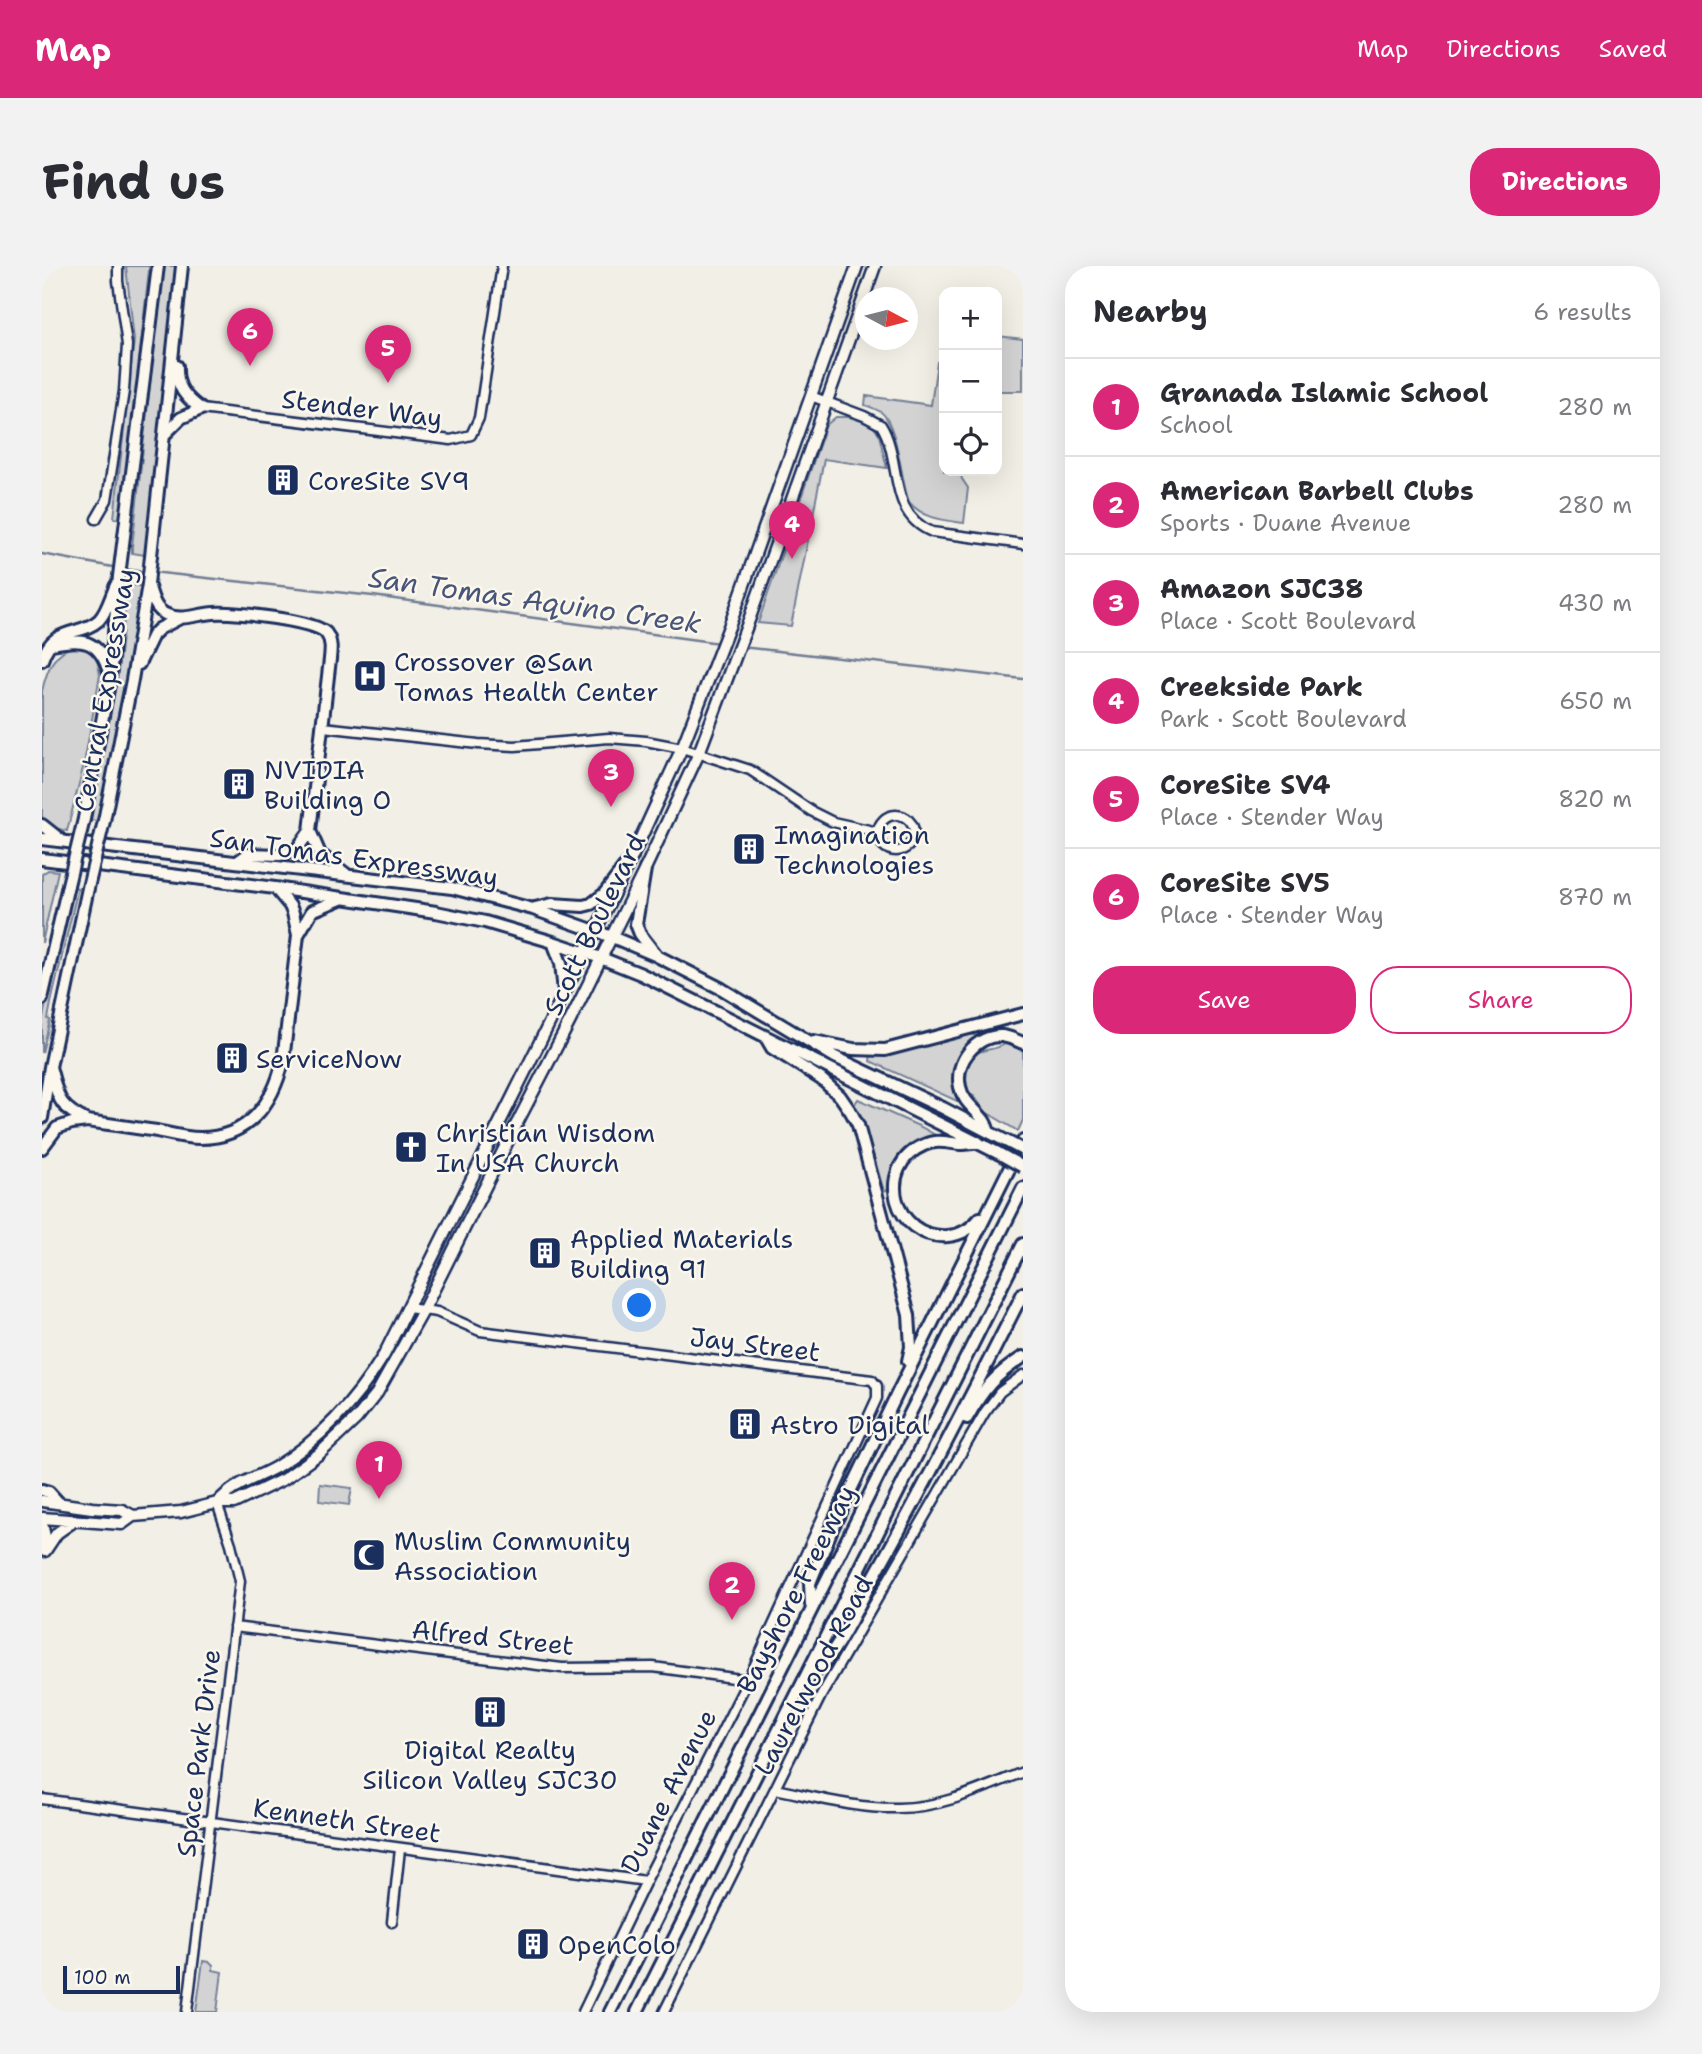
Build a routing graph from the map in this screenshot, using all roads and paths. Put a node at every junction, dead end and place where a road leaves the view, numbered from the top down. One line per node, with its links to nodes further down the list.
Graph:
1 (118, 266): 12 (street)
2 (158, 266): 14 (highway, Central Expressway)
3 (183, 266): 7 (highway)
4 (502, 266): 10 (street, Stender Way)
5 (857, 266): 8 (main road, Scott Boulevard)
6 (875, 266): 9 (main road, Scott Boulevard)
7 (178, 293): 10 (highway); 11 (highway, Central Expressway)
8 (811, 397): 9 (street); 22 (main road, Scott Boulevard)
9 (827, 402): 13 (street); 23 (main road, Scott Boulevard)
10 (201, 409): 11 (highway)
11 (163, 435): 15 (highway, Central Expressway)
12 (96, 519)
13 (1023, 544)
14 (119, 576): 17 (highway); 19 (highway, Central Expressway)
15 (148, 584): 16 (highway); 20 (highway, Central Expressway)
16 (180, 618): 20 (highway); 21 (highway)
17 (52, 644): 18 (highway); 19 (highway)
18 (42, 660)
19 (110, 677): 47 (highway, Central Expressway, bridge)
20 (132, 680): 52 (highway, Central Expressway, bridge)
21 (323, 727): 22 (street); 25 (highway)
22 (682, 748): 23 (street); 29 (main road, Scott Boulevard)
23 (699, 753): 26 (street); 34 (main road, Scott Boulevard)
24 (42, 825): 28 (highway)
25 (310, 831): 32 (highway); 35 (highway)
26 (878, 832): 26 (street)
27 (42, 839): 28 (highway, San Tomas Expressway)
28 (64, 841): 32 (highway, San Tomas Expressway)
29 (632, 858): 38 (highway); 39 (main road, Scott Boulevard)
30 (42, 859): 31 (highway, San Tomas Expressway)
31 (54, 860): 33 (highway); 36 (highway, San Tomas Expressway)
32 (237, 862): 35 (highway, San Tomas Expressway)
33 (42, 865)
34 (645, 869): 41 (main road, Scott Boulevard); 44 (highway)
35 (347, 875): 38 (highway, San Tomas Expressway)
36 (275, 888): 37 (highway, San Tomas Expressway); 40 (highway)
37 (342, 898): 40 (highway); 42 (highway, San Tomas Expressway)
38 (533, 909): 39 (highway, San Tomas Expressway)
39 (595, 931): 41 (highway, San Tomas Expressway); 43 (main road, Scott Boulevard)
40 (298, 935): 54 (highway)
41 (612, 937): 44 (highway, San Tomas Expressway); 45 (main road, Scott Boulevard)
42 (553, 942): 43 (highway, San Tomas Expressway); 46 (highway)
43 (584, 953): 45 (highway, San Tomas Expressway); 46 (main road, Scott Boulevard)
44 (657, 956): 50 (highway, San Tomas Expressway)
45 (601, 958): 49 (highway, San Tomas Expressway); 66 (main road, Scott Boulevard)
46 (564, 992): 65 (main road, Scott Boulevard)
47 (42, 999)
48 (1023, 1014): 50 (highway)
49 (765, 1036): 57 (highway, San Tomas Expressway); 69 (highway)
50 (804, 1039): 55 (highway, San Tomas Expressway)
51 (1023, 1043): 55 (highway)
52 (50, 1067): 53 (highway, Central Expressway); 54 (highway)
53 (42, 1118)
54 (88, 1121): 58 (highway)
55 (989, 1132): 59 (highway, San Tomas Expressway, bridge)
56 (1023, 1141): 62 (highway)
57 (978, 1142): 60 (highway, San Tomas Expressway, bridge); 62 (highway)
58 (42, 1148)
59 (1023, 1150)
60 (1023, 1167)
61 (1023, 1188): 81 (highway, Bayshore Freeway)
62 (990, 1205): 69 (highway)
63 (1023, 1244): 84 (highway, Bayshore Freeway)
64 (1023, 1293): 71 (highway)
65 (408, 1308): 66 (street, Jay Street); 75 (main road, Scott Boulevard)
66 (423, 1311): 70 (street, Jay Street); 75 (main road, Scott Boulevard)
67 (1023, 1357): 71 (highway)
68 (1023, 1375): 86 (street, Laurelwood Road)
69 (897, 1394): 81 (highway)
70 (877, 1398): 83 (street, Duane Avenue)
71 (924, 1488): 84 (highway)
72 (42, 1490): 74 (highway)
73 (42, 1500): 74 (main road, Scott Boulevard)
74 (58, 1502): 76 (main road, Scott Boulevard)
75 (217, 1503): 76 (main road, Scott Boulevard); 82 (street, Space Park Drive)
76 (133, 1516): 78 (main road, Scott Boulevard)
77 (42, 1518): 78 (main road, Scott Boulevard)
78 (74, 1521): 80 (main road)
79 (42, 1523): 80 (main road)
80 (43, 1553)
81 (811, 1608): 94 (highway, Bayshore Freeway)
82 (234, 1627): 83 (street, Alfred Street); 88 (street, Space Park Drive)
83 (748, 1680): 90 (street, Duane Avenue)
84 (804, 1682): 95 (highway, Bayshore Freeway)
85 (1023, 1772): 86 (street)
86 (775, 1789): 96 (street, Laurelwood Road)
87 (42, 1799): 88 (street, Kenneth Street)
88 (211, 1822): 89 (street, Kenneth Street); 92 (street, Space Park Drive)
89 (400, 1849): 90 (street, Kenneth Street); 91 (street)
90 (646, 1881): 93 (street, Duane Avenue)
91 (392, 1922)
92 (187, 2012)
93 (583, 2012)
94 (610, 2012)
95 (637, 2012)
96 (664, 2012)

